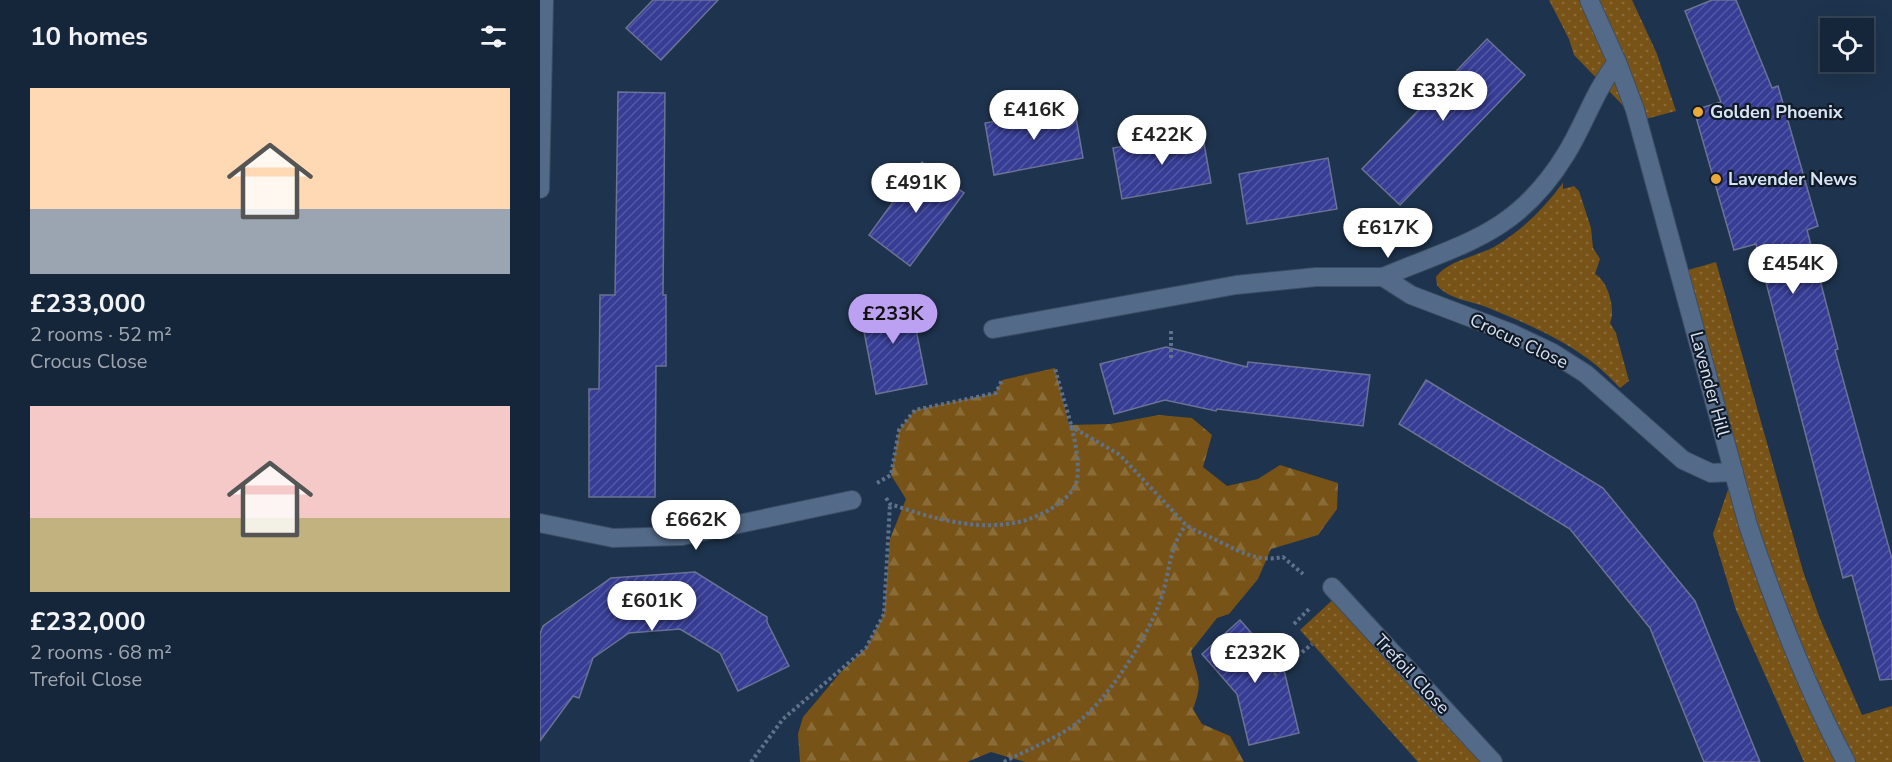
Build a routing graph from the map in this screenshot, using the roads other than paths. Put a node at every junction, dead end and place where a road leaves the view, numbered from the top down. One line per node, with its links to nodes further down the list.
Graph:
1 (544, 0): 4 (street)
2 (1589, 0): 3 (street, Lavender Hill)
3 (1617, 62): 5 (street); 7 (street, Lavender Hill)
4 (540, 189)
5 (1383, 277): 6 (street); 7 (street, Crocus Close)
6 (993, 330)
7 (1734, 472): 12 (street, Lavender Hill)
8 (852, 500): 9 (street)
9 (540, 523)
10 (1332, 587): 11 (street, Trefoil Close)
11 (1493, 762)
12 (1846, 762)

